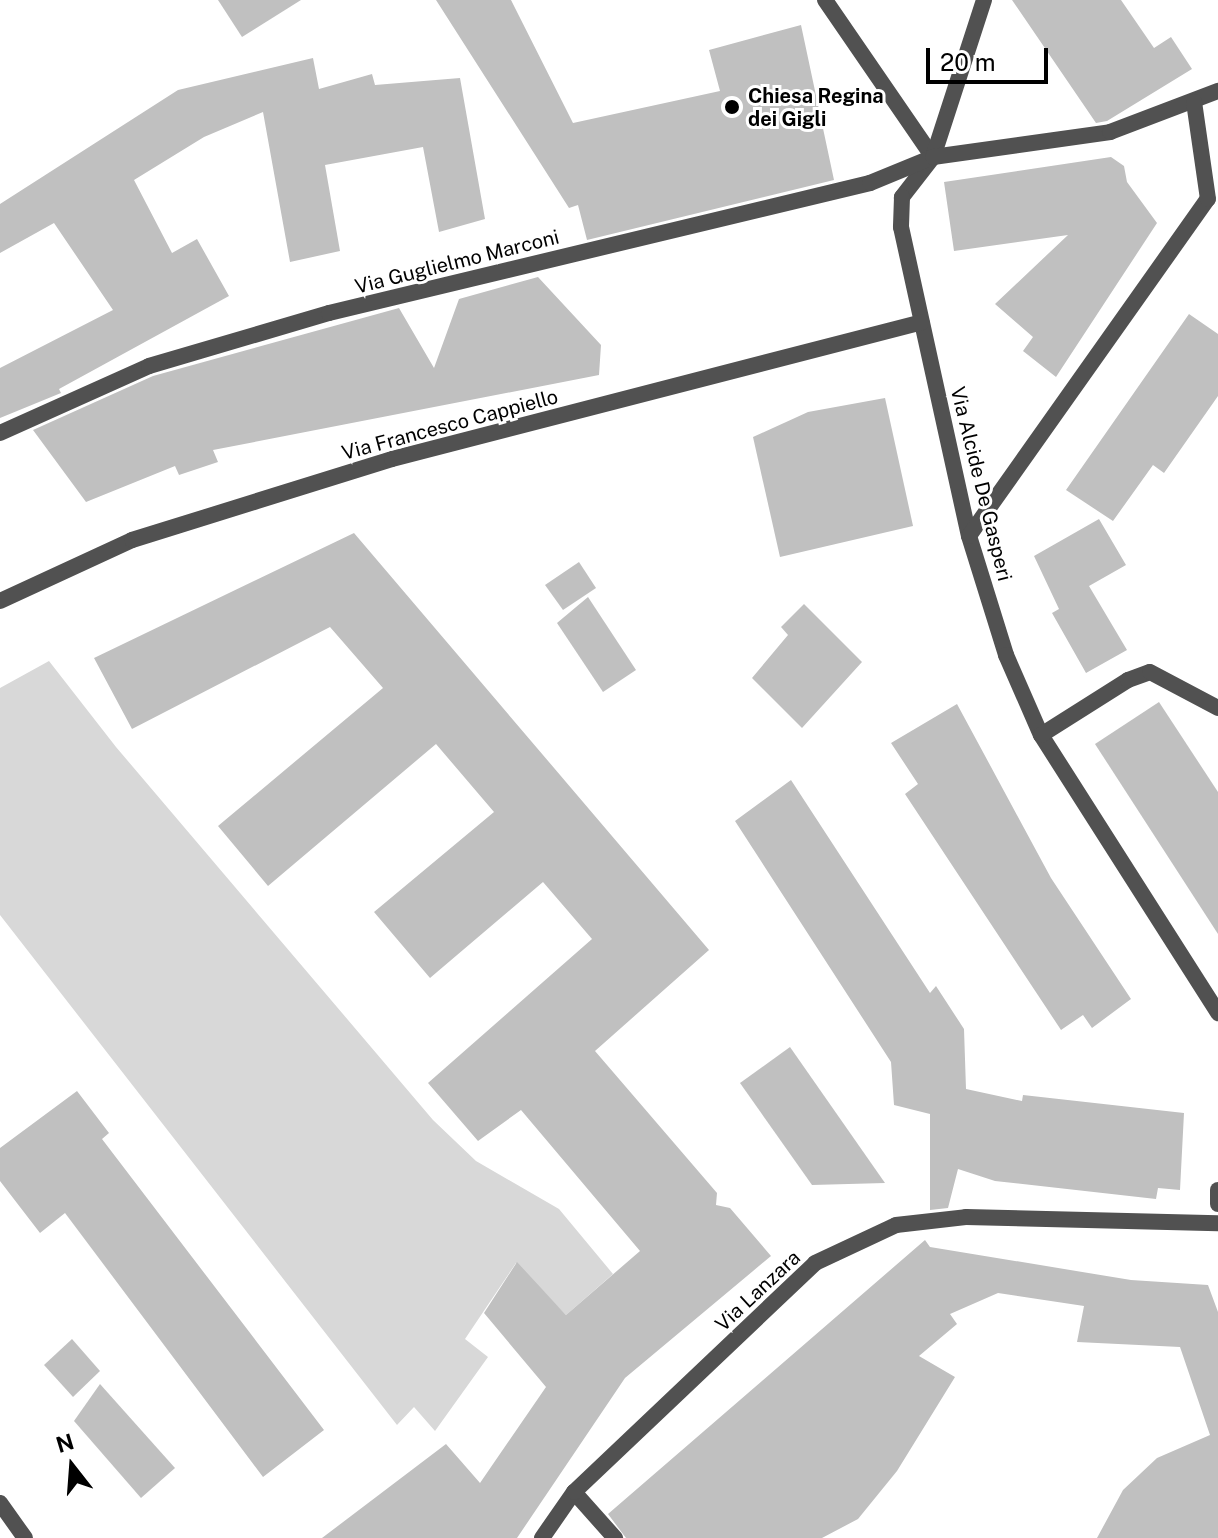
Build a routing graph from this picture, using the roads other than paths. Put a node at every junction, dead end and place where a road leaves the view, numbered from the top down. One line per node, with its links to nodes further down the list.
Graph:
1 (825, 0): 5 (street)
2 (984, 0): 5 (street, Via Alcide De Gasperi)
3 (1218, 91): 4 (street, Via Guglielmo Marconi)
4 (1194, 102): 5 (street, Via Guglielmo Marconi); 8 (street)
5 (933, 157): 6 (street, Via Alcide De Gasperi); 7 (street, Via Guglielmo Marconi)
6 (922, 322): 8 (street, Via Alcide De Gasperi); 9 (street, Via Francesco Cappiello)
7 (0, 433)
8 (969, 536): 11 (street, Via Alcide De Gasperi)
9 (0, 601)
10 (1218, 708): 11 (street)
11 (1041, 735): 12 (street, Via Alcide De Gasperi)
12 (1218, 1013)
13 (1218, 1190): 14 (street)
14 (1218, 1204)
15 (1218, 1223): 16 (street, Via Lanzara)
16 (574, 1492): 19 (street, Via Lanzara); 20 (street)
17 (0, 1503): 18 (street)
18 (25, 1538)
19 (542, 1538)
20 (615, 1538)

